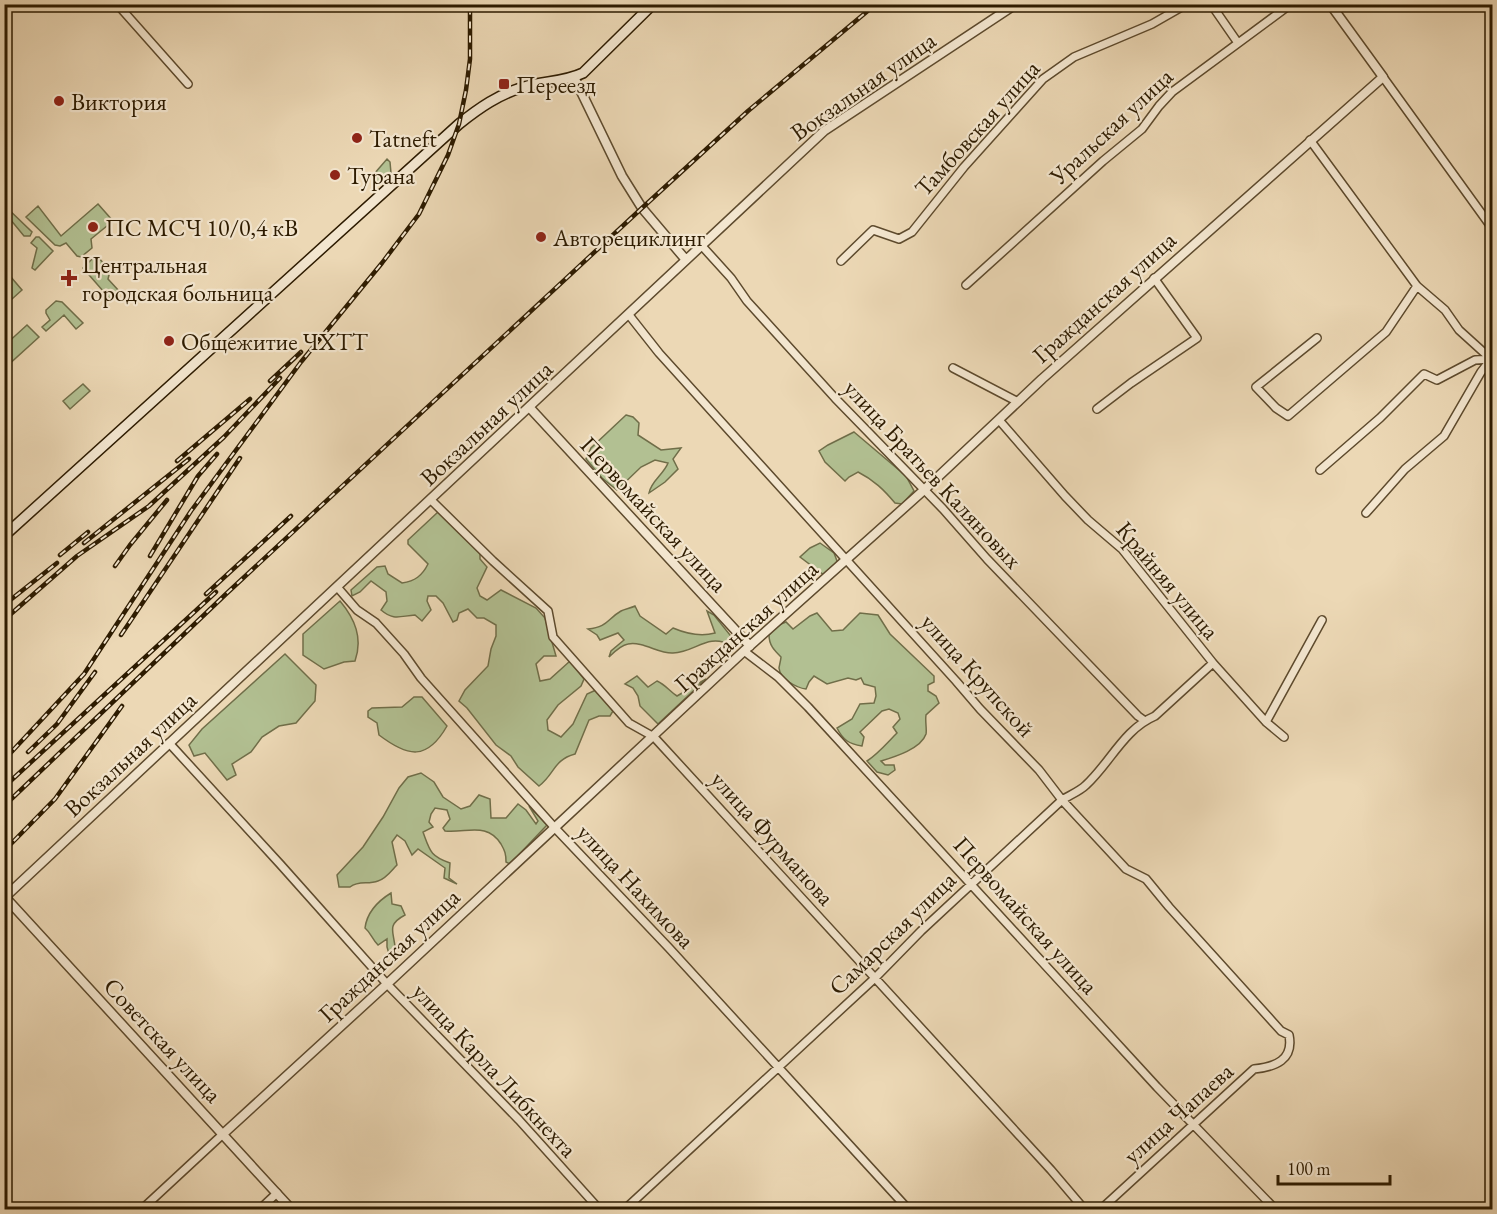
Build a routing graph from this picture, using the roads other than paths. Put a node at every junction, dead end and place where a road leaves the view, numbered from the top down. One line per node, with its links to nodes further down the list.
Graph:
1 (117, 4): 11 (street)
2 (653, 4): 9 (main road)
3 (1016, 4): 14 (street, Вокзальная улица)
4 (1187, 4): 16 (street, Тамбовская улица)
5 (1211, 4): 8 (street)
6 (1291, 4): 8 (street, Уральская улица)
7 (1330, 4): 10 (street)
8 (1238, 43): 18 (street, Уральская улица)
9 (574, 77): 15 (street); 32 (main road)
10 (1383, 77): 12 (street, Гражданская улица); 13 (street)
11 (188, 84)
12 (1310, 140): 17 (street, Гражданская улица); 19 (street)
13 (1492, 228)
14 (702, 246): 15 (street, Вокзальная улица); 29 (street, улица Братьев Каляновых)
15 (686, 260): 20 (street, Вокзальная улица)
16 (842, 261)
17 (1154, 278): 24 (street, Гражданская улица); 26 (street)
18 (966, 285)
19 (1417, 286): 21 (street); 22 (street)
20 (629, 315): 25 (street, Вокзальная улица); 33 (street, улица Крупской)
21 (1317, 338)
22 (1492, 359): 28 (street); 31 (street)
23 (953, 368): 24 (street)
24 (1018, 402): 27 (street, Гражданская улица)
25 (530, 408): 30 (street, Вокзальная улица); 36 (street, Первомайская улица)
26 (1096, 409)
27 (999, 420): 29 (street, Гражданская улица); 37 (street, Крайняя улица)
28 (1320, 470)
29 (924, 490): 33 (street, Гражданская улица); 38 (street, улица Братьев Каляновых)
30 (431, 500): 34 (street, Вокзальная улица); 40 (street, улица Фурманова)
31 (1366, 513)
32 (5, 535)
33 (847, 560): 36 (street, Гражданская улица); 43 (street, улица Крупской)
34 (338, 588): 42 (street, Вокзальная улица); 44 (street, улица Нахимова)
35 (1322, 620): 39 (street)
36 (747, 649): 40 (street, Гражданская улица); 45 (street, Первомайская улица)
37 (1213, 663): 38 (street, Самарская улица); 39 (street, Крайняя улица)
38 (1145, 721): 43 (street, Самарская улица)
39 (1266, 722): 41 (street, Крайняя улица)
40 (654, 737): 44 (street, Гражданская улица); 47 (street, улица Фурманова)
41 (1284, 737)
42 (169, 743): 46 (street, Вокзальная улица); 48 (street, улица Карла Либкнехта)
43 (1062, 800): 45 (street, Самарская улица); 49 (street, улица Крупской)
44 (555, 828): 48 (street, Гражданская улица); 50 (street, улица Нахимова)
45 (972, 883): 47 (street, Самарская улица); 51 (street, Первомайская улица)
46 (5, 897): 52 (street, Советская улица)
47 (875, 978): 50 (street, Самарская улица); 60 (street, улица Фурманова)
48 (387, 984): 52 (street, Гражданская улица); 57 (street, улица Карла Либкнехта)
49 (1287, 1056): 51 (street, улица Чапаева)
50 (779, 1067): 58 (street, Самарская улица); 59 (street, улица Нахимова)
51 (1194, 1124): 61 (street, улица Чапаева); 62 (street, Первомайская улица)
52 (223, 1134): 53 (street, Советская улица); 54 (street, Гражданская улица)
53 (277, 1193): 55 (street); 56 (street, Советская улица)
54 (141, 1209)
55 (258, 1209)
56 (292, 1209)
57 (600, 1209)
58 (624, 1209)
59 (909, 1209)
60 (1086, 1209)
61 (1101, 1209)
62 (1275, 1209)

